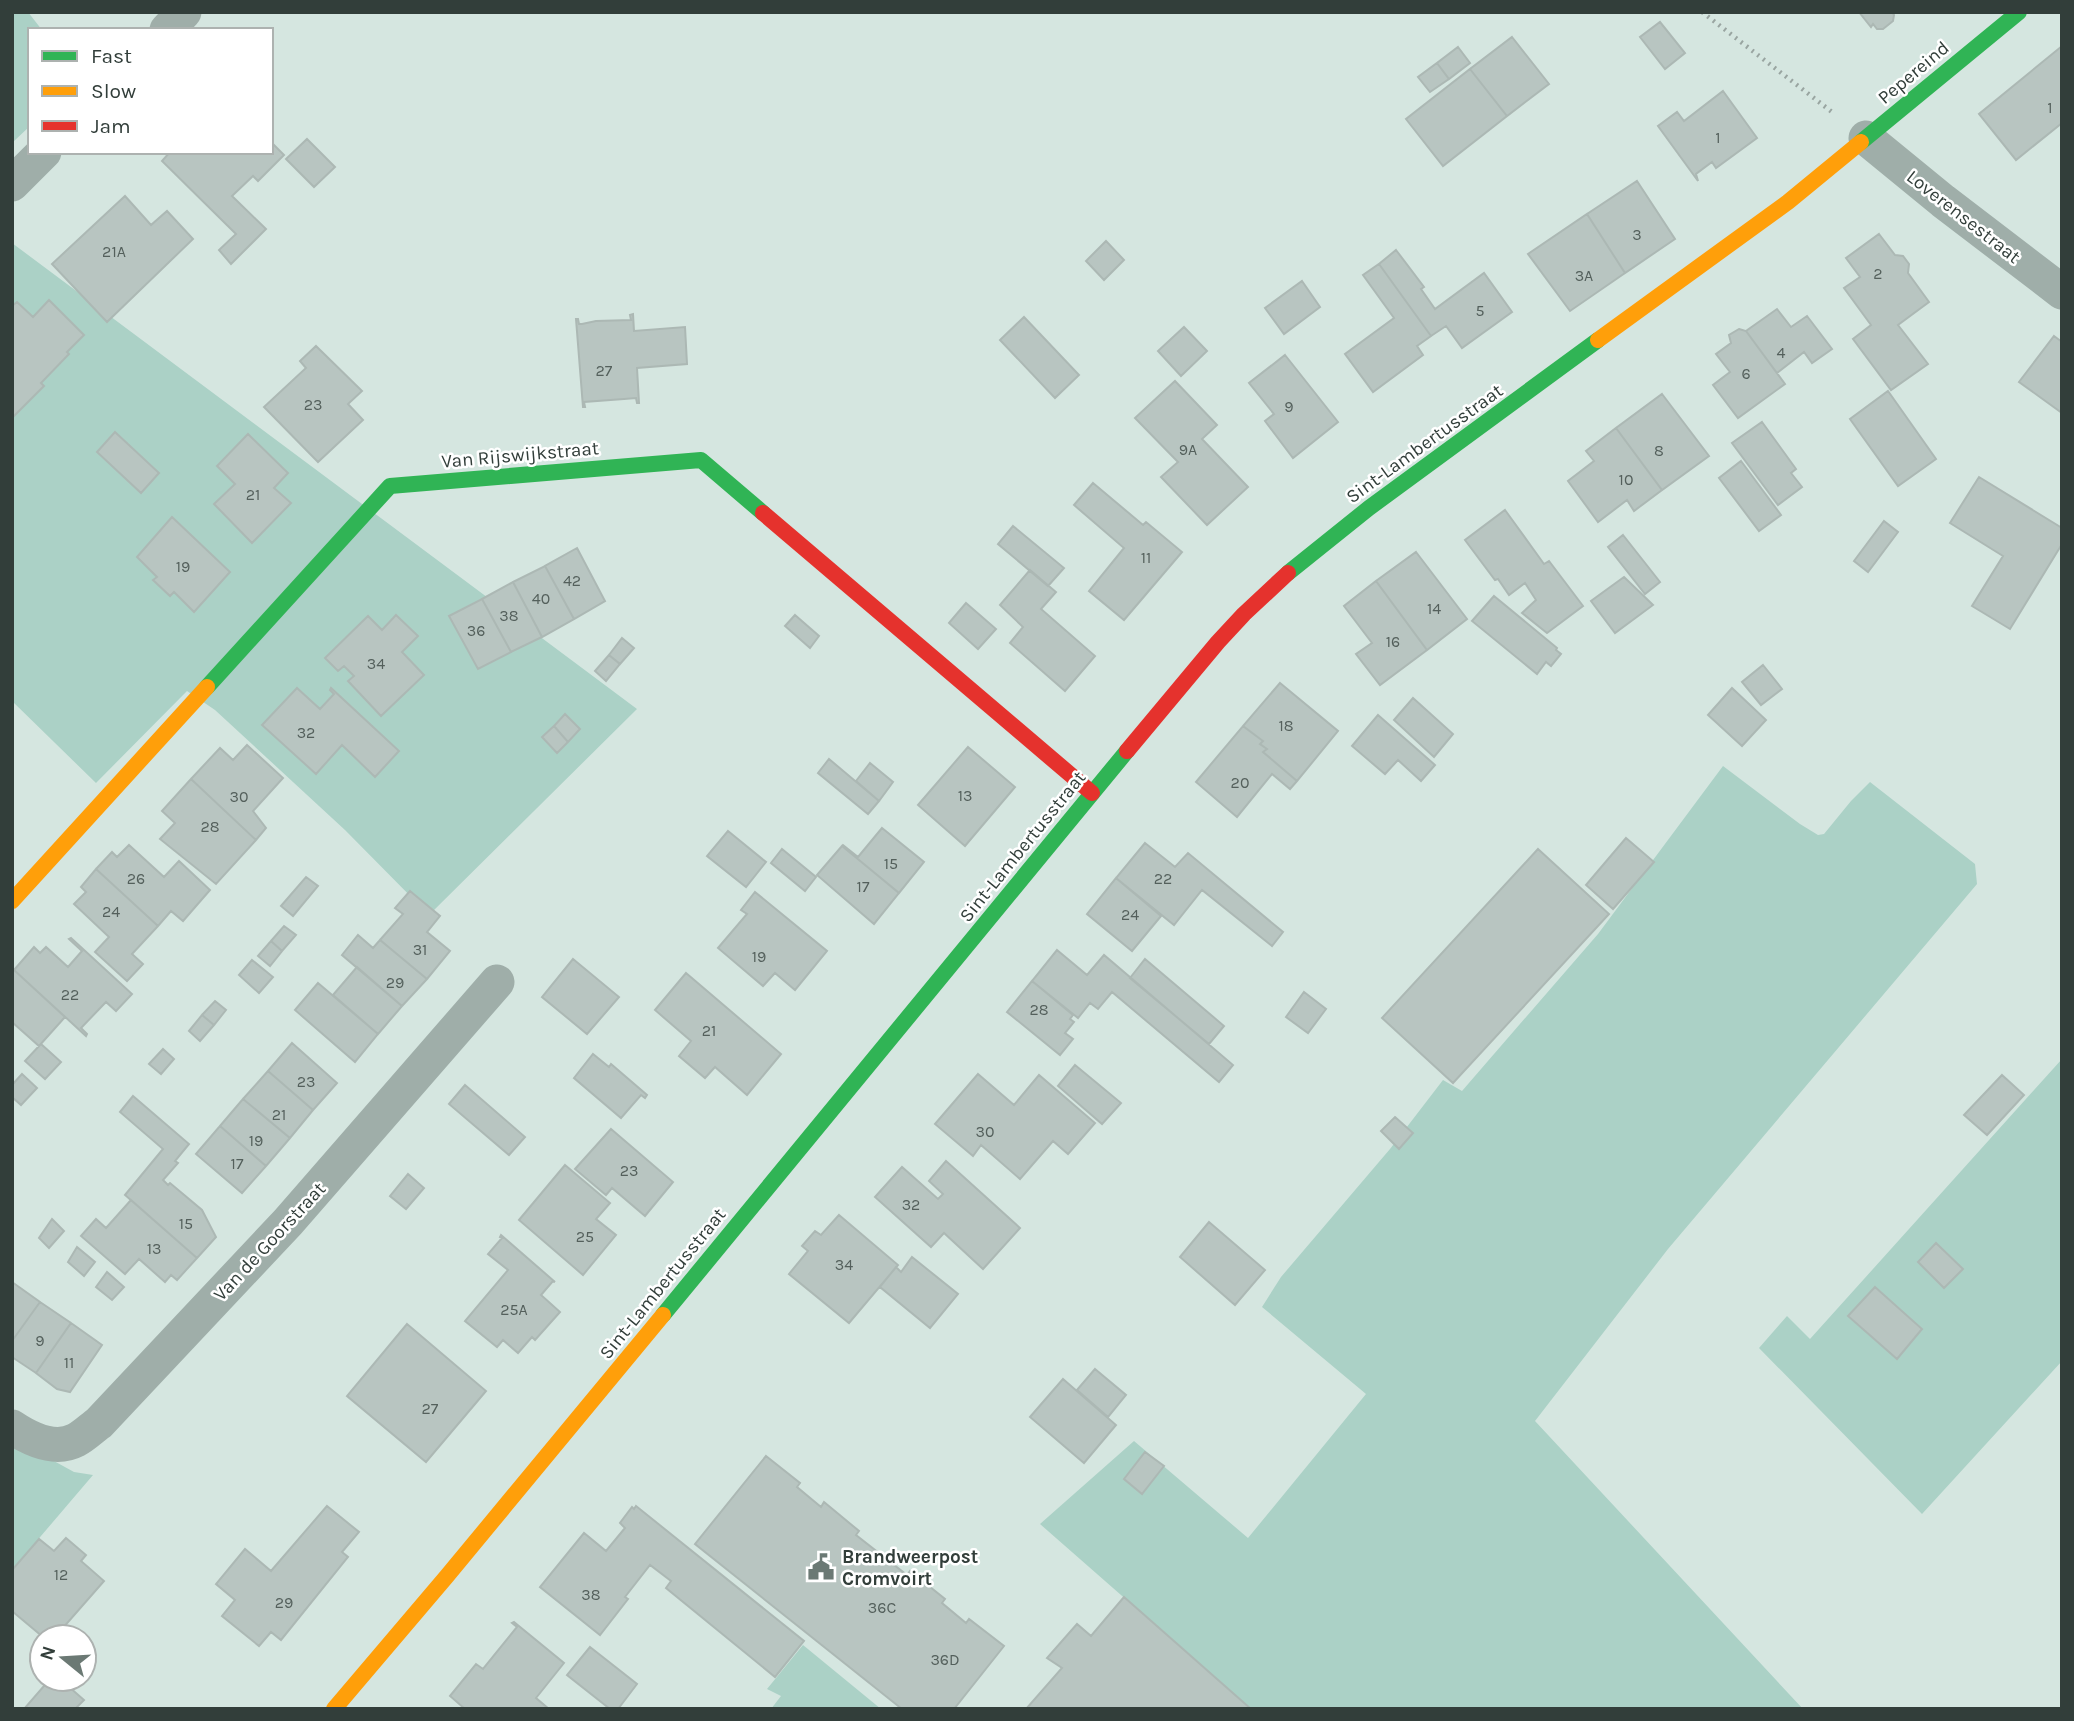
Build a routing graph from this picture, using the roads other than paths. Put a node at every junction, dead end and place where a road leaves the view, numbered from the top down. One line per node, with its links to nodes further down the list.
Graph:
1 (184, 12): 3 (street)
2 (2019, 12): 4 (main road, Pepereind)
3 (169, 28)
4 (1866, 138): 7 (street, Loverensestraat); 8 (main road, Sint-Lambertusstraat)
5 (42, 154): 6 (street)
6 (12, 184)
7 (2062, 292)
8 (1092, 793): 9 (main road, Van Rijswijkstraat); 12 (main road, Sint-Lambertusstraat)
9 (12, 901)
10 (498, 982): 11 (street, Van de Goorstraat)
11 (12, 1427)
12 (334, 1709)

